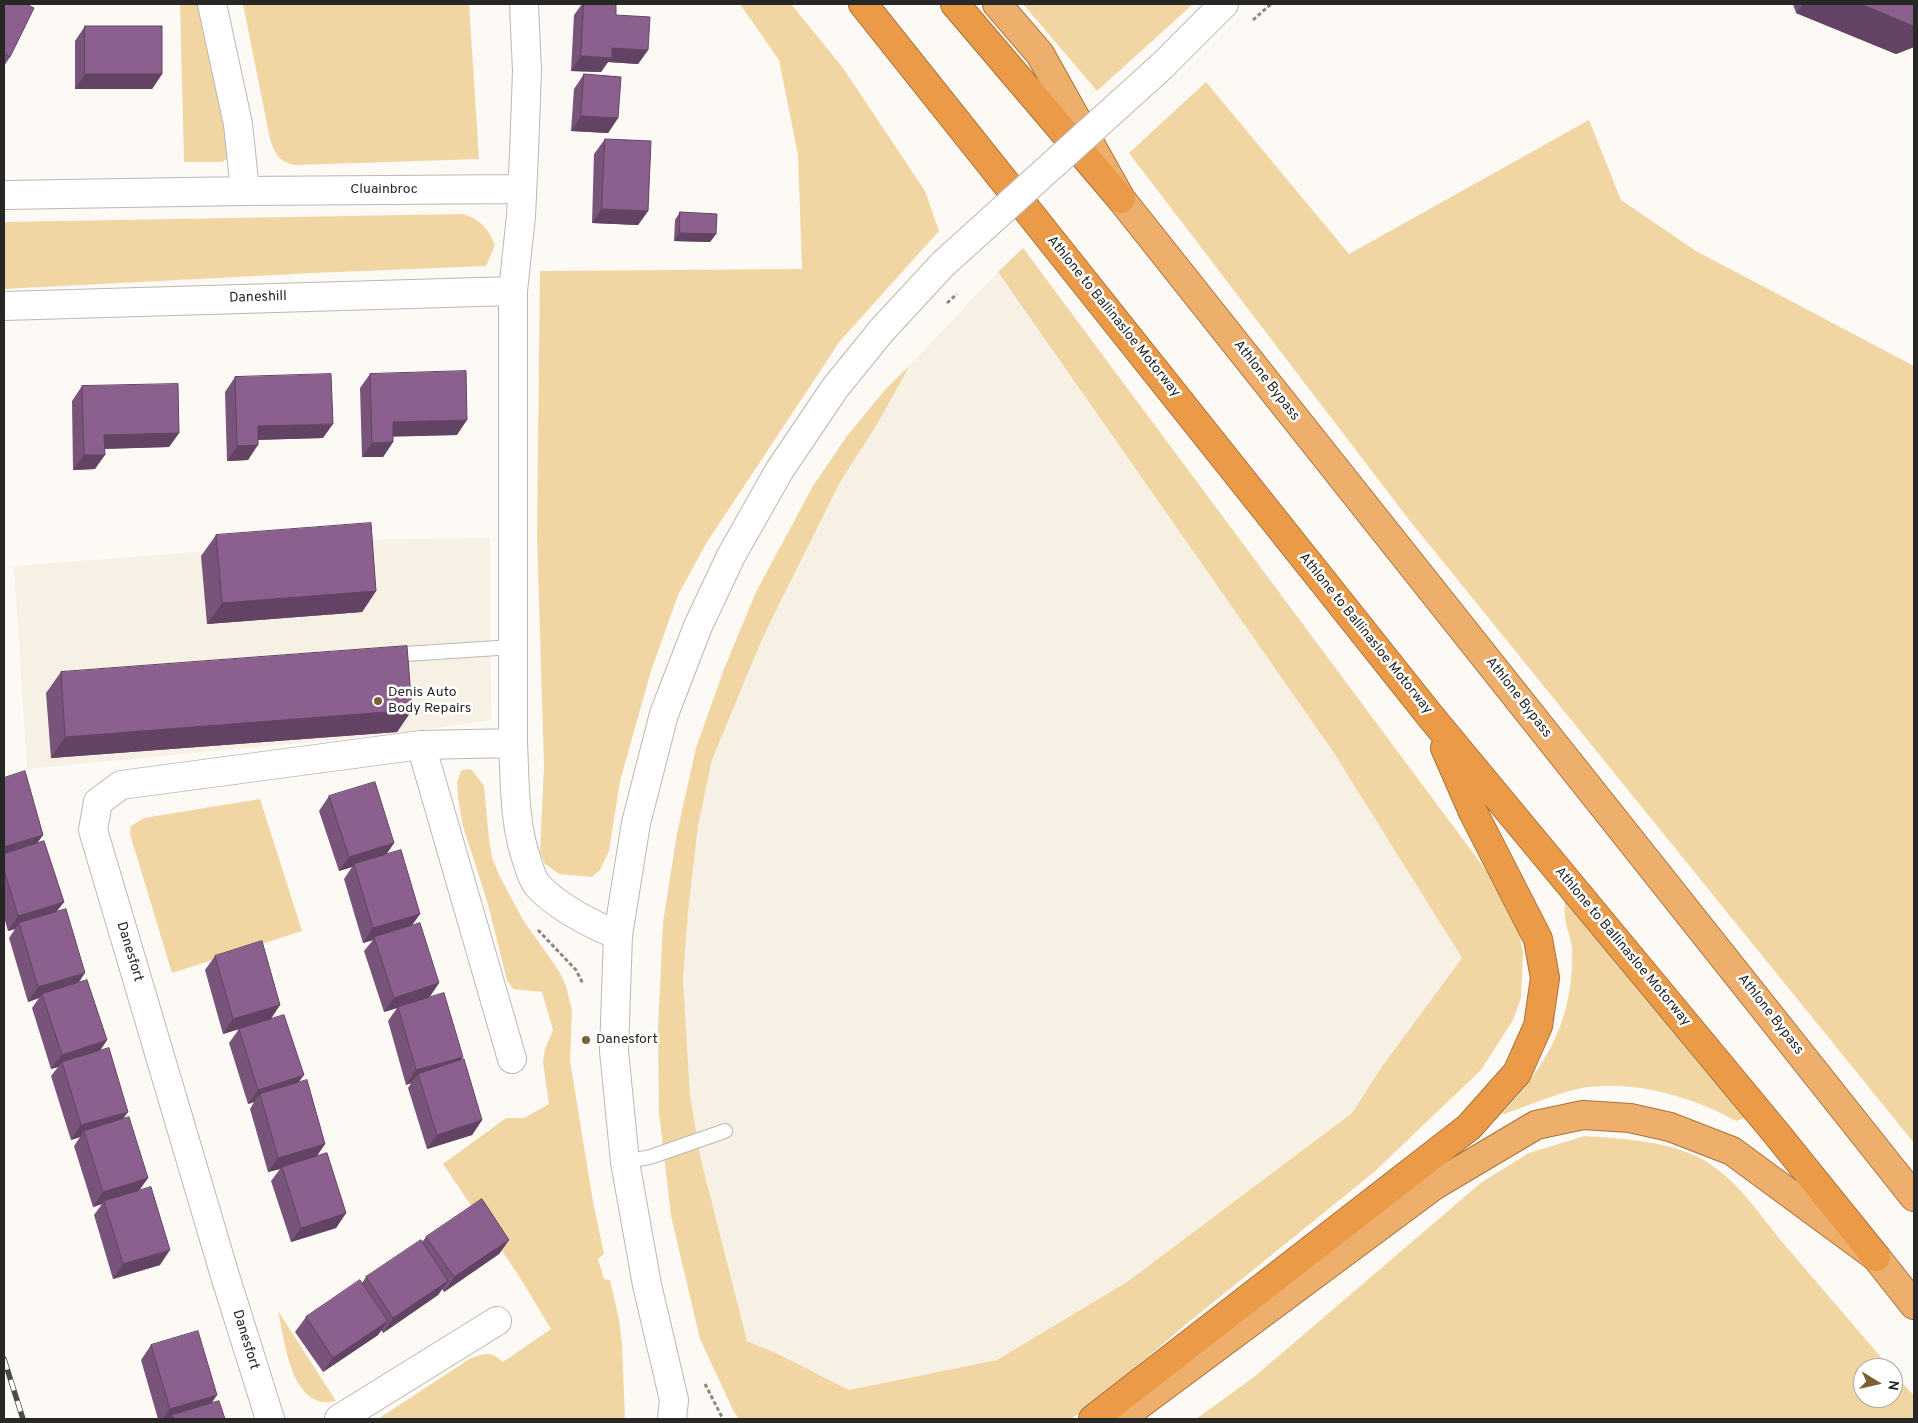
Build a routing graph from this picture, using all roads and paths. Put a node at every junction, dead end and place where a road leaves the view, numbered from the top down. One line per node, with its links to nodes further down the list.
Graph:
1 (212, 4): 8 (street)
2 (524, 4): 7 (street)
3 (863, 4): 17 (highway, Athlone to Ballinasloe Motorway)
4 (955, 4): 10 (highway)
5 (996, 4): 10 (highway, Athlone Bypass)
6 (1224, 4): 21 (street, bridge)
7 (522, 189): 8 (street, Cluainbroc); 11 (street)
8 (245, 191): 9 (street, Cluainbroc)
9 (4, 195)
10 (1121, 198): 26 (highway, Athlone Bypass)
11 (513, 291): 13 (street, Daneshill); 15 (street)
12 (947, 303): 14 (path)
13 (4, 306)
14 (941, 310)
15 (513, 648): 16 (lane); 18 (street)
16 (374, 656)
17 (1431, 717): 27 (highway, Athlone to Ballinasloe Motorway); 35 (highway)
18 (513, 743): 19 (street, Danesfort); 21 (street)
19 (422, 745): 23 (street); 32 (street, Danesfort)
20 (534, 924): 22 (path)
21 (618, 935): 25 (street)
22 (587, 992)
23 (512, 1060)
24 (725, 1131): 25 (lane)
25 (625, 1162): 31 (street)
26 (1914, 1197)
27 (1876, 1257): 28 (highway); 36 (highway)
28 (1914, 1305)
29 (497, 1321): 33 (street)
30 (704, 1382): 34 (path)
31 (678, 1413)
32 (270, 1419)
33 (339, 1419)
34 (724, 1419)
35 (1093, 1419)
36 (1120, 1419)

